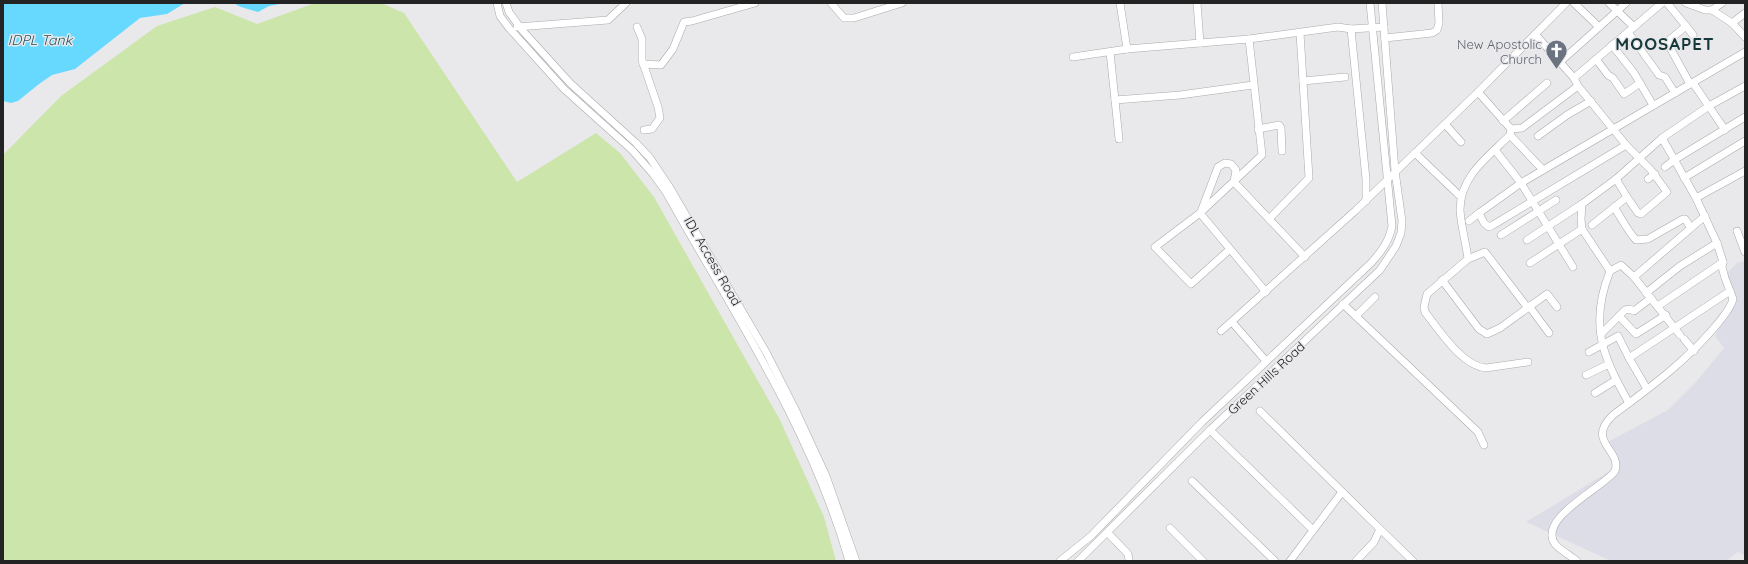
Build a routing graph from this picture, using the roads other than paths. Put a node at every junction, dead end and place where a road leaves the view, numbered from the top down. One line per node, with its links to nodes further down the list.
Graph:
1 (497, 3): 29 (street)
2 (506, 3): 25 (street, IDL Access Road)
3 (626, 3): 25 (street)
4 (755, 3): 47 (street)
5 (831, 3): 6 (street)
6 (902, 3)
7 (1120, 3): 41 (street)
8 (1197, 3): 39 (street)
9 (1370, 3): 30 (street, Green Hills Road)
10 (1382, 3): 27 (street, Green Hills Road)
11 (1438, 3): 37 (street)
12 (1566, 3): 34 (street)
13 (1574, 3): 28 (street)
14 (1609, 3): 21 (street)
15 (1626, 3): 21 (street)
16 (1662, 3): 32 (street)
17 (1667, 3): 24 (street)
18 (1722, 3): 20 (street)
19 (1690, 4): 20 (street)
20 (1712, 10): 23 (street)
21 (1617, 11): 28 (street); 32 (street)
22 (1745, 13): 23 (street)
23 (1732, 23): 36 (street)
24 (1686, 26): 35 (street); 53 (street)
25 (519, 27): 29 (street); 164 (street, IDL Access Road)
26 (637, 27): 47 (street)
27 (1384, 27): 30 (street); 37 (street, Green Hills Road)
28 (1599, 27): 46 (street)
29 (509, 28): 164 (street)
30 (1372, 28): 31 (street); 91 (street, Green Hills Road)
31 (1351, 29): 33 (street); 98 (street)
32 (1631, 29): 40 (street); 58 (street)
33 (1300, 33): 38 (street); 50 (street)
34 (1535, 34): 46 (street); 57 (street)
35 (1693, 35)
36 (1745, 37)
37 (1386, 38): 85 (street, Green Hills Road)
38 (1249, 39): 39 (street); 54 (street)
39 (1200, 43): 41 (street)
40 (1612, 46): 45 (street); 52 (street)
41 (1127, 49): 42 (street)
42 (1110, 52): 44 (street); 59 (street)
43 (1745, 52): 53 (street)
44 (1073, 57)
45 (1596, 60): 49 (street); 52 (street)
46 (1560, 62): 49 (street)
47 (643, 64): 68 (street)
48 (1345, 77): 50 (street)
49 (1574, 78): 55 (street)
50 (1303, 81): 106 (street)
51 (1548, 83): 64 (street)
52 (1640, 83): 61 (street)
53 (1691, 83): 58 (street); 62 (street)
54 (1253, 85): 59 (street); 66 (street)
55 (1578, 86): 60 (street); 70 (street)
56 (1745, 86): 62 (street)
57 (1478, 92): 64 (street); 65 (street)
58 (1674, 93): 61 (street)
59 (1115, 100): 73 (street)
60 (1591, 101): 67 (street); 71 (street)
61 (1653, 105): 67 (street)
62 (1709, 106): 69 (street); 72 (street)
63 (1745, 117): 69 (street)
64 (1503, 121): 70 (street)
65 (1444, 124): 76 (street); 80 (street)
66 (1260, 128): 74 (street); 79 (street); 92 (street)
67 (1614, 129): 77 (street); 84 (street)
68 (644, 130)
69 (1725, 130): 82 (street)
70 (1511, 132): 78 (street); 84 (street)
71 (1538, 136)
72 (1662, 138): 81 (street); 82 (street)
73 (1119, 139)
74 (1263, 139)
75 (1745, 141): 88 (street)
76 (1461, 142)
77 (1626, 145): 81 (street); 99 (street)
78 (1495, 150): 93 (street); 95 (street)
79 (1282, 151)
80 (1414, 153): 85 (street); 95 (street)
81 (1639, 157): 87 (street); 89 (street)
82 (1674, 160): 83 (street); 88 (street)
83 (1665, 167)
84 (1543, 170): 93 (street)
85 (1396, 171): 91 (street); 131 (street, Green Hills Road)
86 (1745, 172): 96 (street)
87 (1655, 174): 90 (street); 94 (street)
88 (1684, 178): 96 (street)
89 (1616, 179): 94 (street); 100 (street)
90 (1648, 179)
91 (1386, 180): 98 (street); 147 (street, Green Hills Road)
92 (1234, 182): 103 (street); 103 (street); 106 (street)
93 (1521, 183): 99 (street); 104 (street)
94 (1627, 197): 101 (street)
95 (1461, 198): 107 (street)
96 (1696, 198): 105 (street)
97 (1556, 200): 102 (street)
98 (1366, 201): 119 (street)
99 (1533, 201): 102 (street); 104 (street)
100 (1582, 204): 109 (street); 111 (street)
101 (1614, 207): 108 (street); 110 (street)
102 (1539, 210): 109 (street); 113 (street)
103 (1200, 213): 117 (street); 117 (street)
104 (1479, 213): 107 (street)
105 (1705, 216): 110 (street); 115 (street)
106 (1269, 219): 119 (street)
107 (1466, 223): 120 (street)
108 (1592, 225)
109 (1548, 226): 114 (street); 116 (street)
110 (1691, 228): 125 (street)
111 (1582, 229): 116 (street); 124 (street)
112 (1737, 231): 118 (street)
113 (1501, 235)
114 (1527, 240)
115 (1717, 243): 121 (street); 129 (street)
116 (1559, 245): 122 (street); 123 (street)
117 (1230, 250): 128 (street)
118 (1745, 252)
119 (1305, 257): 128 (street)
120 (1468, 259): 126 (street); 133 (street)
121 (1723, 262): 127 (street); 132 (street)
122 (1530, 263)
123 (1573, 267)
124 (1610, 271): 125 (street); 142 (street)
125 (1634, 277): 129 (street)
126 (1442, 280): 133 (street); 148 (street)
127 (1730, 291): 139 (street); 144 (street)
128 (1266, 292): 138 (street)
129 (1649, 295): 132 (street); 136 (street)
130 (1375, 297): 135 (street)
131 (1343, 304): 135 (street); 156 (street, Green Hills Road)
132 (1658, 306): 137 (street)
133 (1528, 307): 134 (street); 141 (street)
134 (1557, 307)
135 (1356, 316): 157 (street)
136 (1619, 316): 137 (street); 142 (street)
137 (1666, 316): 139 (street)
138 (1232, 322): 140 (street); 147 (street)
139 (1675, 328): 144 (street); 146 (street)
140 (1221, 331)
141 (1549, 333)
142 (1601, 334): 143 (street)
143 (1601, 345): 145 (street); 146 (street); 149 (street)
144 (1694, 351): 152 (street)
145 (1589, 352)
146 (1629, 358): 152 (street)
147 (1266, 361): 165 (street, Green Hills Road)
148 (1528, 362)
149 (1609, 364): 150 (street); 151 (street)
150 (1586, 374)
151 (1616, 380): 153 (street); 154 (street)
152 (1647, 389): 154 (street)
153 (1595, 393)
154 (1629, 403): 176 (street)
155 (1260, 411): 159 (street)
156 (1210, 430): 162 (street); 163 (street, Green Hills Road)
157 (1484, 445)
158 (1192, 481): 172 (street)
159 (1342, 492): 161 (street); 162 (street)
160 (1170, 528): 171 (street)
161 (1380, 529): 174 (street); 175 (street)
162 (1313, 530): 173 (street)
163 (1108, 533): 166 (street, Green Hills Road); 167 (street)
164 (848, 545): 168 (street); 169 (street, IDL Access Road)
165 (1075, 549): 166 (street); 170 (street, Green Hills Road)
166 (1081, 560)
167 (1129, 560)
168 (849, 561)
169 (856, 561)
170 (1060, 561)
171 (1203, 561)
172 (1275, 561)
173 (1290, 561)
174 (1356, 561)
175 (1412, 561)
176 (1577, 561)

